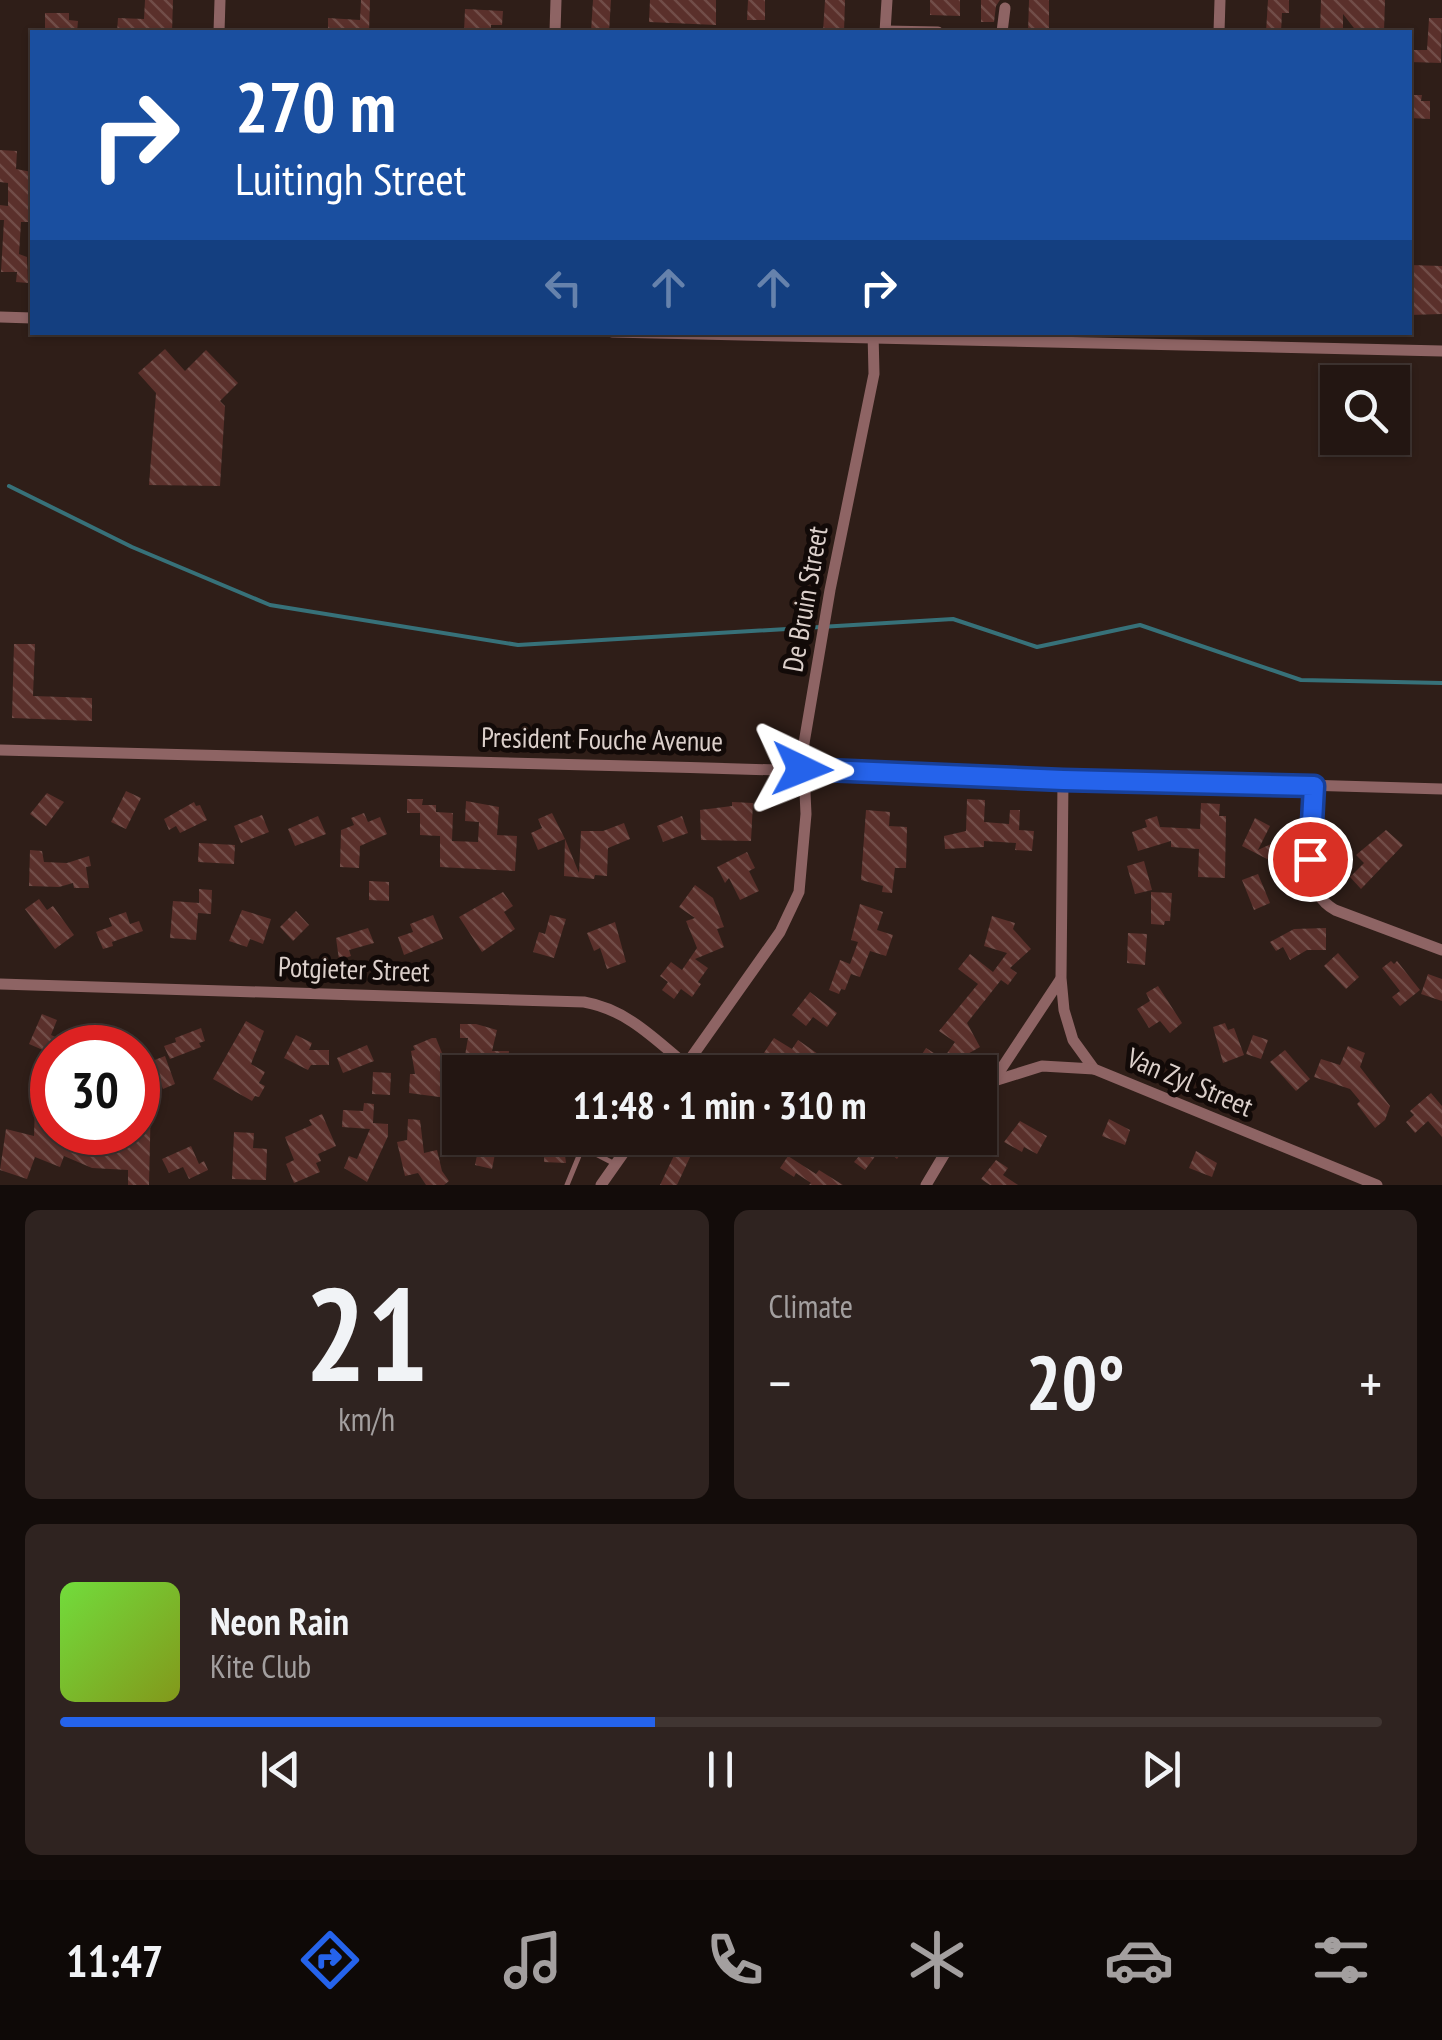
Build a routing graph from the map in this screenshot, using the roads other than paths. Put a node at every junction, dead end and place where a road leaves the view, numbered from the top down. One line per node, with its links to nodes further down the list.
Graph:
1 (220, 0): 6 (street)
2 (556, 0): 7 (street)
3 (887, 0): 8 (street)
4 (1220, 0): 10 (street)
5 (1005, 8): 9 (street)
6 (219, 30)
7 (555, 30)
8 (886, 30)
9 (1002, 30)
10 (1219, 30)
11 (0, 317): 12 (street)
12 (30, 318)
13 (808, 335): 14 (street)
14 (873, 336): 15 (street); 18 (street, De Bruin Street)
15 (1211, 338): 16 (street)
16 (1442, 351)
17 (0, 750): 18 (street, President Fouche Avenue)
18 (802, 769): 19 (street, President Fouche Avenue); 26 (street, De Bruin Street)
19 (1063, 780): 20 (street, President Fouche Avenue); 23 (street, Van Zyl Street)
20 (1314, 786): 21 (street, President Fouche Avenue); 22 (street)
21 (1442, 789)
22 (1442, 950)
23 (1061, 978): 27 (street, Van Zyl Street); 28 (street)
24 (0, 984): 25 (street, Potgieter Street)
25 (668, 1055)
26 (694, 1055)
27 (1094, 1069): 29 (street); 36 (street, Van Zyl Street)
28 (997, 1076)
29 (997, 1080)
30 (621, 1155): 32 (street)
31 (944, 1155): 35 (street)
32 (614, 1164): 33 (lane); 34 (street)
33 (567, 1185)
34 (601, 1185)
35 (926, 1185)
36 (1377, 1185)

